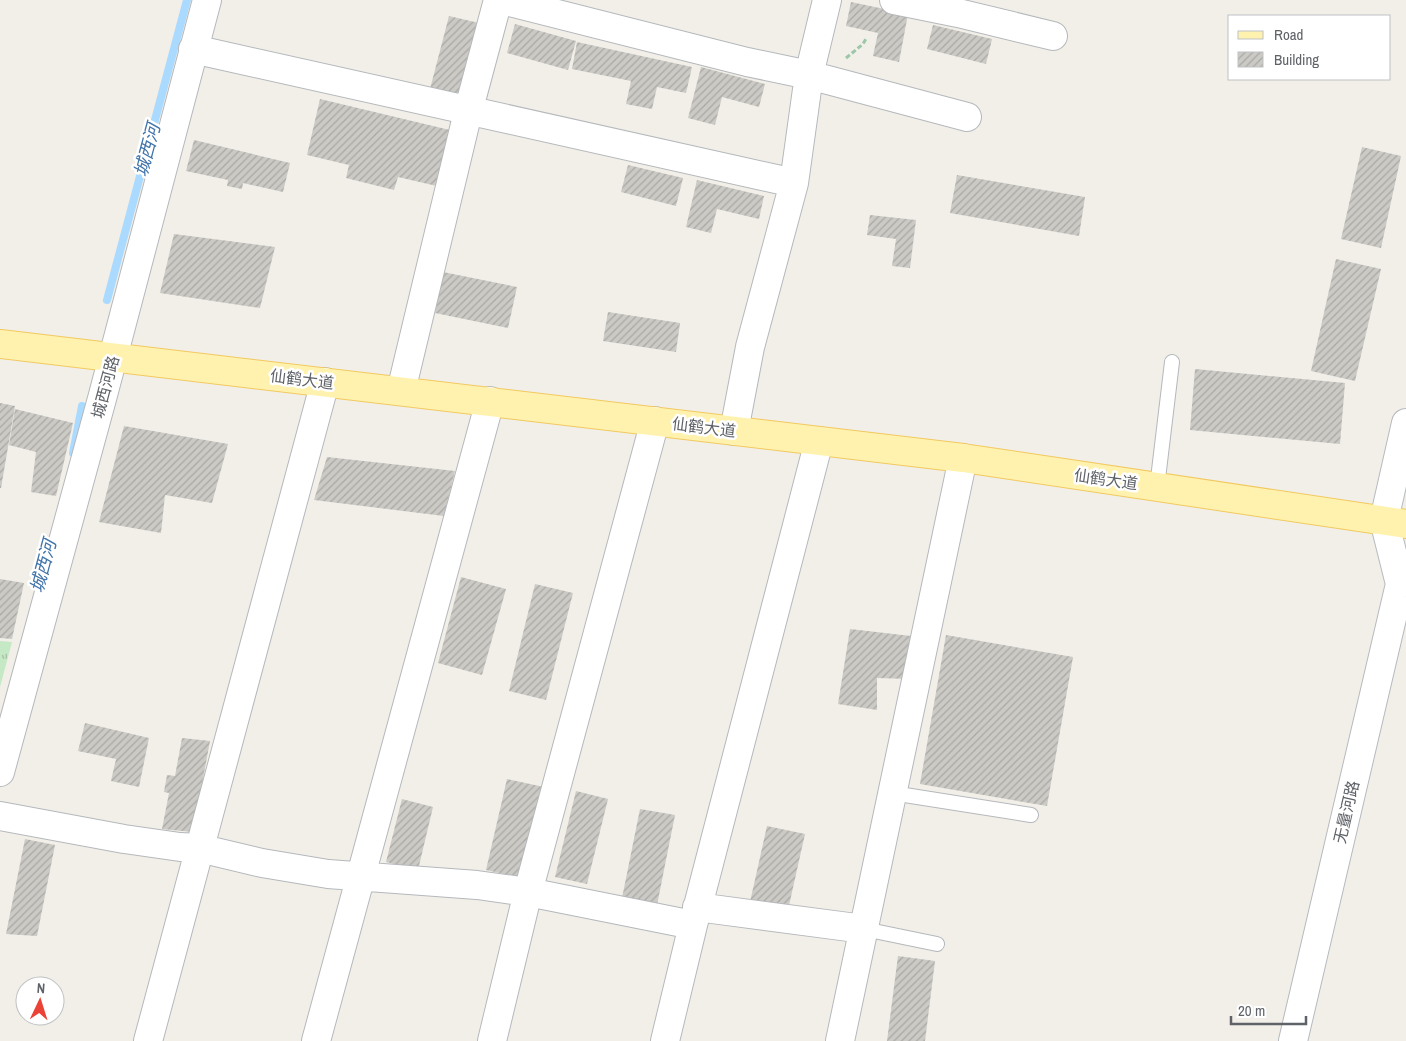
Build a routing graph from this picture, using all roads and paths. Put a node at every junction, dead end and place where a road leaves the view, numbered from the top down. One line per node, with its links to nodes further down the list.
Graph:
1 (206, 0): 6 (street, 城西河路)
2 (500, 0): 7 (street); 8 (street)
3 (827, 0): 7 (street)
4 (894, 0): 5 (street)
5 (1053, 36)
6 (193, 49): 8 (street); 12 (street, 城西河路)
7 (809, 75): 9 (street); 10 (street)
8 (468, 112): 10 (street); 15 (street)
9 (966, 117)
10 (794, 183): 19 (street)
11 (0, 344): 12 (main road, 仙鹤大道)
12 (113, 356): 14 (main road, 仙鹤大道); 25 (street, 城西河路)
13 (1172, 362): 22 (lane)
14 (325, 382): 15 (main road, 仙鹤大道); 29 (street)
15 (401, 391): 16 (main road, 仙鹤大道)
16 (490, 401): 17 (main road, 仙鹤大道); 30 (street)
17 (655, 421): 19 (main road, 仙鹤大道); 31 (street)
18 (1406, 423): 23 (street)
19 (734, 431): 20 (main road, 仙鹤大道)
20 (819, 441): 21 (main road, 仙鹤大道); 32 (street)
21 (963, 458): 22 (main road, 仙鹤大道); 26 (street)
22 (1157, 487): 23 (main road, 仙鹤大道)
23 (1395, 522): 24 (street)
24 (1403, 576): 40 (street, 无量河路)
25 (0, 772)
26 (892, 793): 27 (lane); 33 (street)
27 (1031, 815)
28 (0, 816): 29 (street)
29 (199, 848): 30 (street); 35 (street)
30 (361, 876): 31 (street); 36 (street)
31 (528, 892): 32 (street); 37 (street)
32 (695, 916): 33 (street); 38 (street)
33 (864, 930): 34 (lane); 39 (street)
34 (936, 944)
35 (148, 1041)
36 (316, 1041)
37 (492, 1041)
38 (665, 1041)
39 (840, 1041)
40 (1292, 1041)

